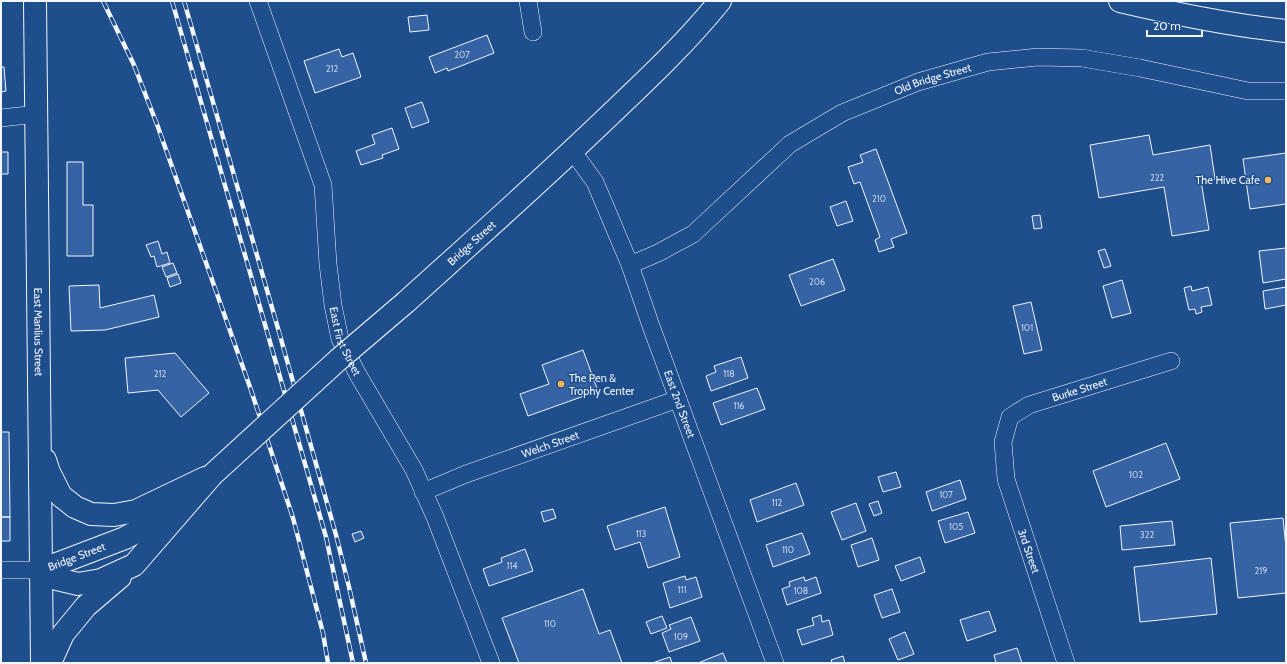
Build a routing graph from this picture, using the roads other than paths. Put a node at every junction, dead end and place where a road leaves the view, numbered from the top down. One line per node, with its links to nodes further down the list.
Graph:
1 (35, 1): 9 (main road, East Manlius Street)
2 (258, 1): 18 (street, East First Street)
3 (528, 1): 7 (street)
4 (720, 1): 11 (main road, Bridge Street)
5 (1120, 1): 6 (main road)
6 (1286, 31)
7 (534, 32)
8 (1286, 91): 12 (street, Old Bridge Street)
9 (37, 114): 10 (street); 16 (main road, East Manlius Street)
10 (1, 118)
11 (570, 152): 12 (street, East 2nd Street); 17 (main road, Bridge Street, bridge)
12 (630, 265): 14 (street, East 2nd Street)
13 (1171, 361): 15 (street, Burke Street)
14 (678, 399): 18 (street, Welch Street); 25 (street, East 2nd Street)
15 (1003, 436): 26 (street, 3rd Street)
16 (41, 448): 17 (main road); 21 (main road, East Manlius Street)
17 (212, 475): 19 (main road, Bridge Street); 21 (main road, Bridge Street)
18 (423, 492): 24 (street, East First Street)
19 (134, 565): 21 (main road, Bridge Street); 23 (main road)
20 (1, 570): 21 (street)
21 (41, 570): 22 (main road, East Manlius Street)
22 (42, 663)
23 (50, 663)
24 (491, 663)
25 (774, 663)
26 (1066, 663)

